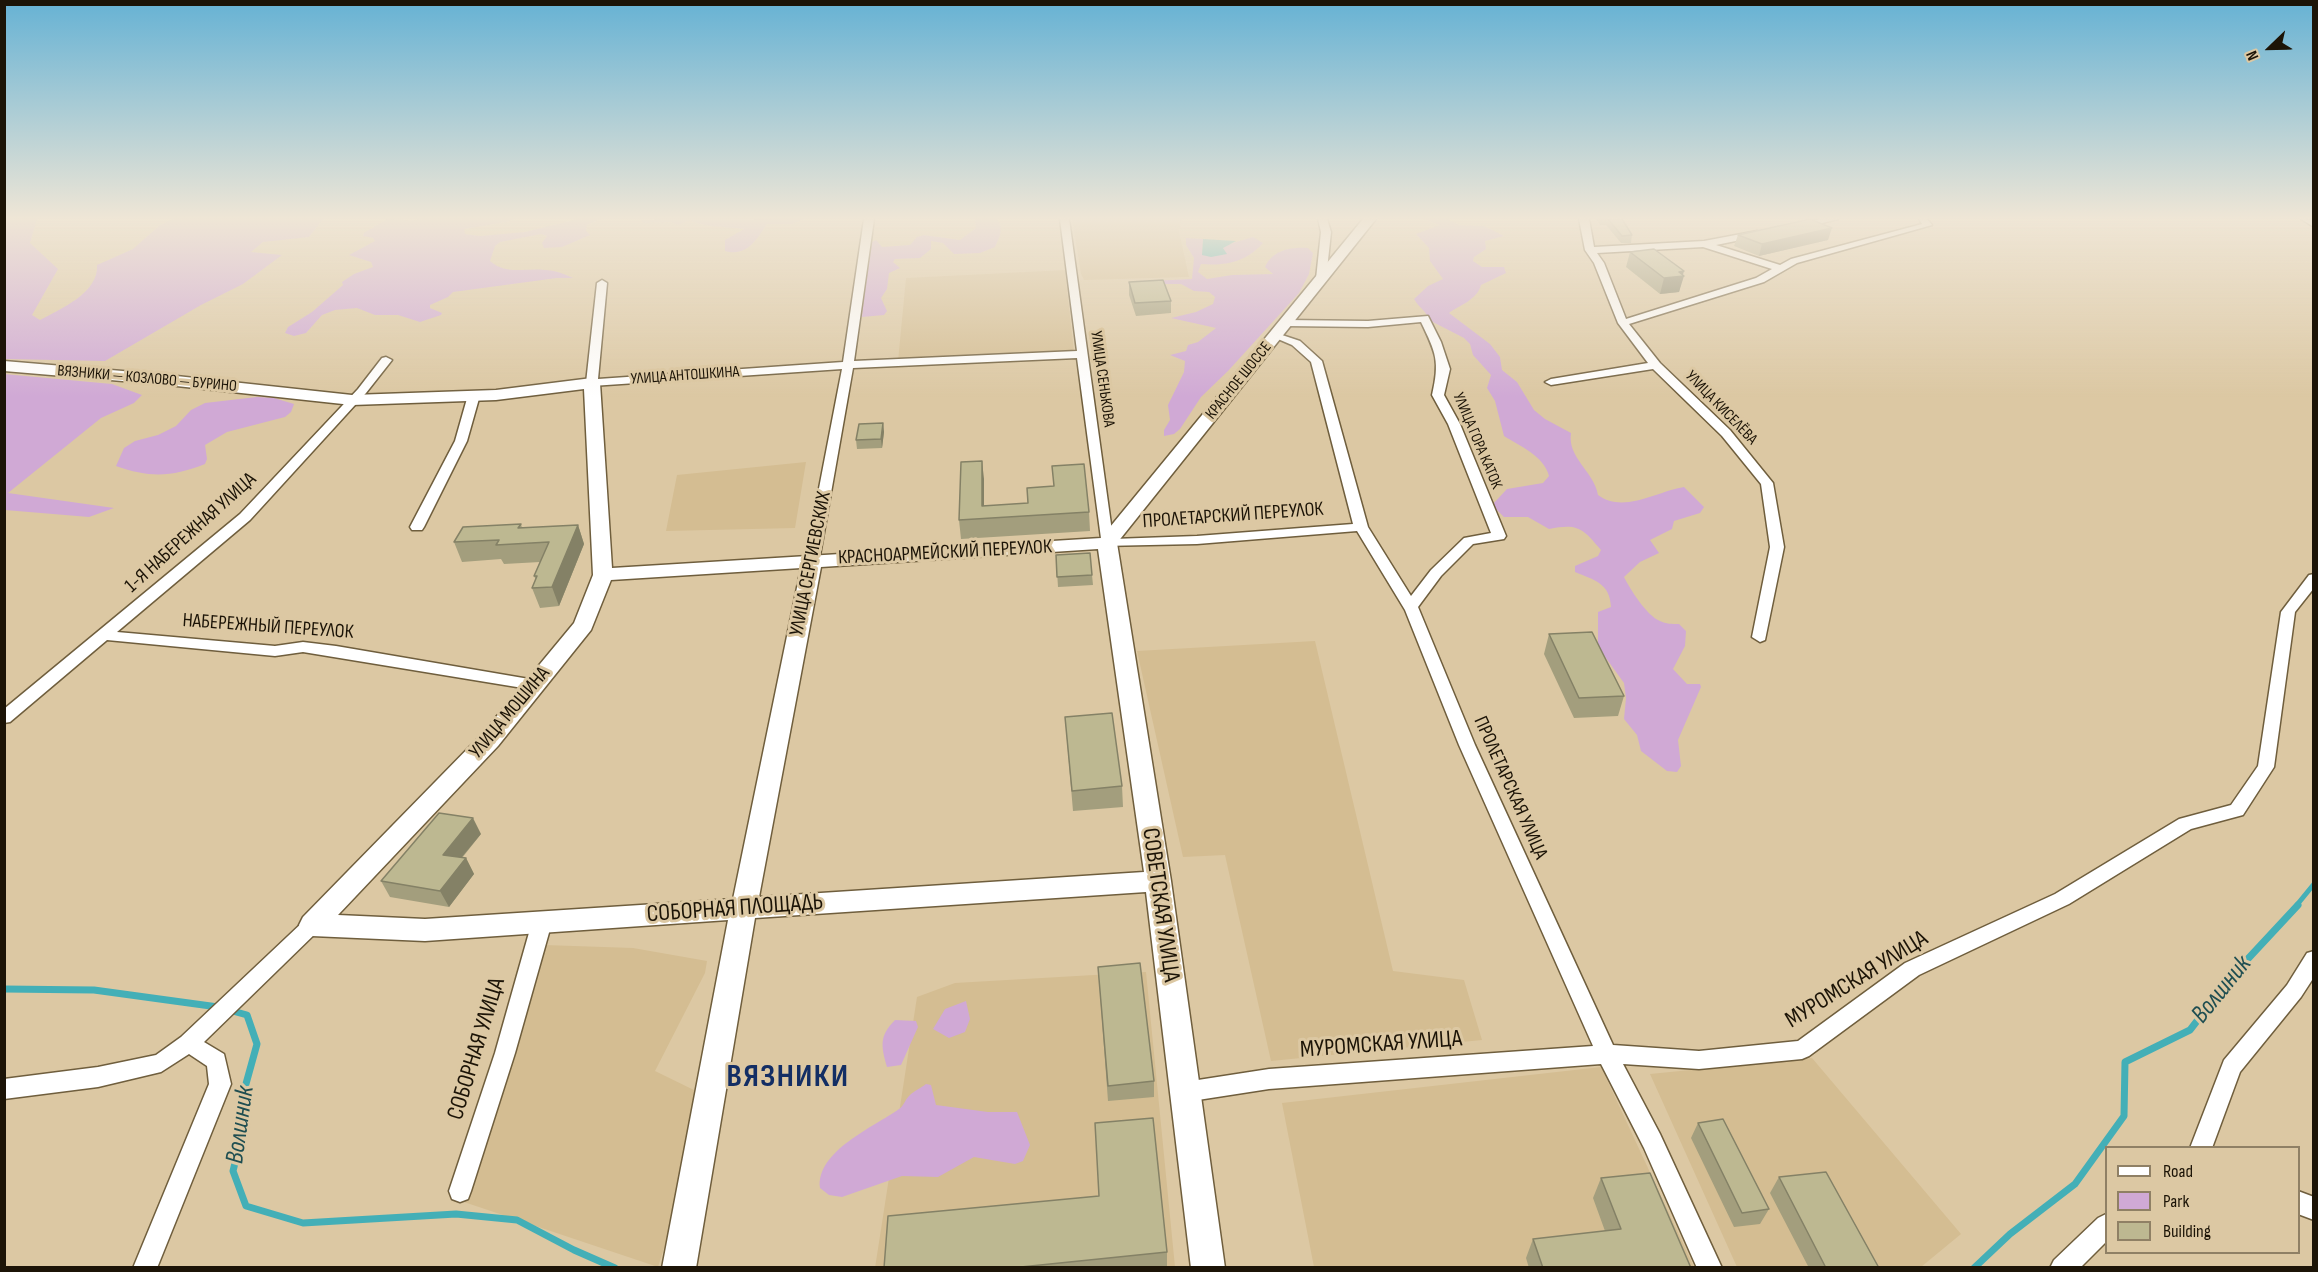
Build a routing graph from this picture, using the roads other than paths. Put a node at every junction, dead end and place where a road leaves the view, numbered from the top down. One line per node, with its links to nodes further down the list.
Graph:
1 (860, 278): 11 (street, УЛИЦА СЕРГИЕВСКИХ)
2 (1072, 278): 9 (street, УЛИЦА СЕНЬКОВА)
3 (1605, 278): 7 (street, УЛИЦА КИСЕЛЁВА)
4 (1763, 278): 7 (street)
5 (1321, 279): 8 (street, КРАСНОЕ ШОССЕ)
6 (602, 283): 15 (street, УЛИЦА МОШИНА)
7 (1623, 323): 12 (street, УЛИЦА КИСЕЛЁВА)
8 (1281, 330): 20 (street, КРАСНОЕ ШОССЕ); 22 (street, ПРОЛЕТАРСКАЯ УЛИЦА); 27 (street, УЛИЦА ГОРА КАТОК)
9 (1082, 354): 11 (street, УЛИЦА АНТОШКИНА); 19 (street, УЛИЦА СЕНЬКОВА)
10 (386, 360): 18 (street, 1-Я НАБЕРЕЖНАЯ УЛИЦА)
11 (848, 365): 15 (street, УЛИЦА АНТОШКИНА); 24 (street, УЛИЦА СЕРГИЕВСКИХ)
12 (1656, 365): 14 (street); 29 (street, УЛИЦА КИСЕЛЁВА)
13 (4, 366): 16 (street, ВЯЗНИКИ — КОЗЛОВО — БУРИНО)
14 (1551, 382)
15 (592, 383): 17 (street, УЛИЦА АНТОШКИНА); 25 (street, УЛИЦА МОШИНА)
16 (290, 393): 18 (street, УЛИЦА АНТОШКИНА)
17 (474, 395): 18 (street, УЛИЦА АНТОШКИНА); 21 (street)
18 (351, 400): 28 (street, 1-Я НАБЕРЕЖНАЯ УЛИЦА)
19 (1102, 507): 20 (street); 23 (street, УЛИЦА СЕНЬКОВА)
20 (1133, 512): 23 (street, КРАСНОЕ ШОССЕ)
21 (417, 527)
22 (1361, 527): 23 (street, ПРОЛЕТАРСКИЙ ПЕРЕУЛОК); 27 (street, ПРОЛЕТАРСКАЯ УЛИЦА)
23 (1107, 543): 24 (street, КРАСНОАРМЕЙСКИЙ ПЕРЕУЛОК); 32 (street, СОВЕТСКАЯ УЛИЦА)
24 (812, 561): 25 (street, КРАСНОАРМЕЙСКИЙ ПЕРЕУЛОК); 33 (street, УЛИЦА СЕРГИЕВСКИХ)
25 (603, 575): 30 (street, УЛИЦА МОШИНА)
26 (2313, 578): 38 (street, МУРОМСКАЯ УЛИЦА)
27 (1410, 607): 38 (street, ПРОЛЕТАРСКАЯ УЛИЦА)
28 (103, 635): 30 (street, НАБЕРЕЖНЫЙ ПЕРЕУЛОК); 31 (street, 1-Я НАБЕРЕЖНАЯ УЛИЦА)
29 (1760, 638)
30 (535, 685): 35 (street, УЛИЦА МОШИНА)
31 (4, 718)
32 (1158, 880): 33 (street, СОБОРНАЯ ПЛОЩАДЬ); 40 (street, СОВЕТСКАЯ УЛИЦА)
33 (744, 908): 34 (street, СОБОРНАЯ ПЛОЩАДЬ); 45 (street, УЛИЦА СЕРГИЕВСКИХ)
34 (542, 922): 35 (street, СОБОРНАЯ ПЛОЩАДЬ); 42 (street, СОБОРНАЯ УЛИЦА)
35 (312, 925): 37 (street, УЛИЦА МОШИНА)
36 (2313, 959): 41 (street)
37 (188, 1043): 39 (street, УЛИЦА МОШИНА); 44 (street)
38 (1607, 1054): 40 (street, МУРОМСКАЯ УЛИЦА); 47 (street, ПРОЛЕТАРСКАЯ УЛИЦА)
39 (4, 1089)
40 (1185, 1092): 46 (street, СОВЕТСКАЯ УЛИЦА)
41 (2202, 1146)
42 (460, 1191)
43 (2105, 1227): 48 (street)
44 (145, 1268)
45 (679, 1268)
46 (1208, 1268)
47 (1710, 1268)
48 (2062, 1268)

